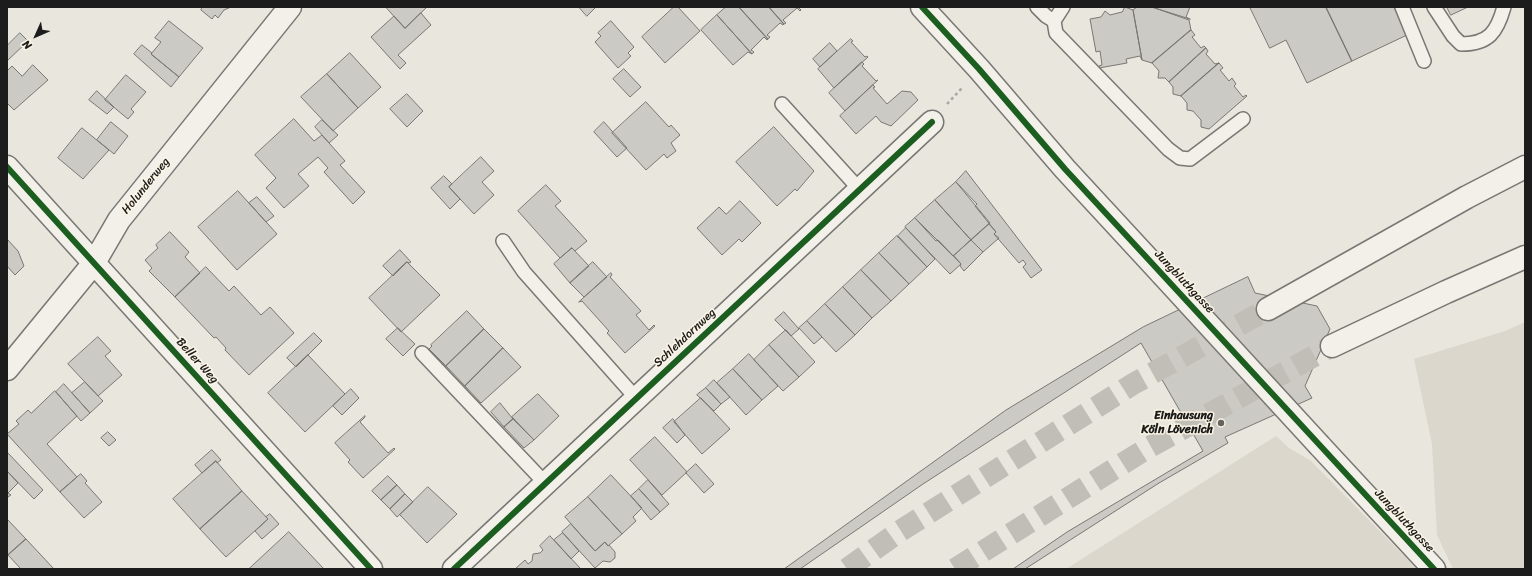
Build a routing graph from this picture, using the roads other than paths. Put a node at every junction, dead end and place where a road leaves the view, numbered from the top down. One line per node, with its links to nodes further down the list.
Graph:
1 (290, 7): 18 (main road, Holunderweg)
2 (922, 7): 27 (main road, Jungbluthgasse, bridge)
3 (1037, 7): 8 (lane)
4 (1062, 7): 8 (lane)
5 (1402, 7): 9 (lane)
6 (1434, 7): 7 (lane)
7 (1504, 7)
8 (1054, 21): 11 (lane)
9 (1424, 61)
10 (782, 104): 15 (lane)
11 (1242, 118)
12 (932, 122): 15 (main road, Schlehdornweg)
13 (7, 167): 18 (main road, Beller Weg)
14 (1525, 167): 19 (main road)
15 (860, 190): 23 (main road, Schlehdornweg)
16 (503, 241): 23 (lane)
17 (1525, 257): 20 (main road)
18 (94, 263): 22 (main road, Holunderweg); 25 (main road, Beller Weg)
19 (1268, 309)
20 (1332, 346)
21 (422, 353): 24 (lane)
22 (7, 369)
23 (636, 398): 24 (main road, Schlehdornweg)
24 (545, 483): 26 (main road, Schlehdornweg)
25 (371, 569)
26 (454, 569)
27 (1434, 569)

